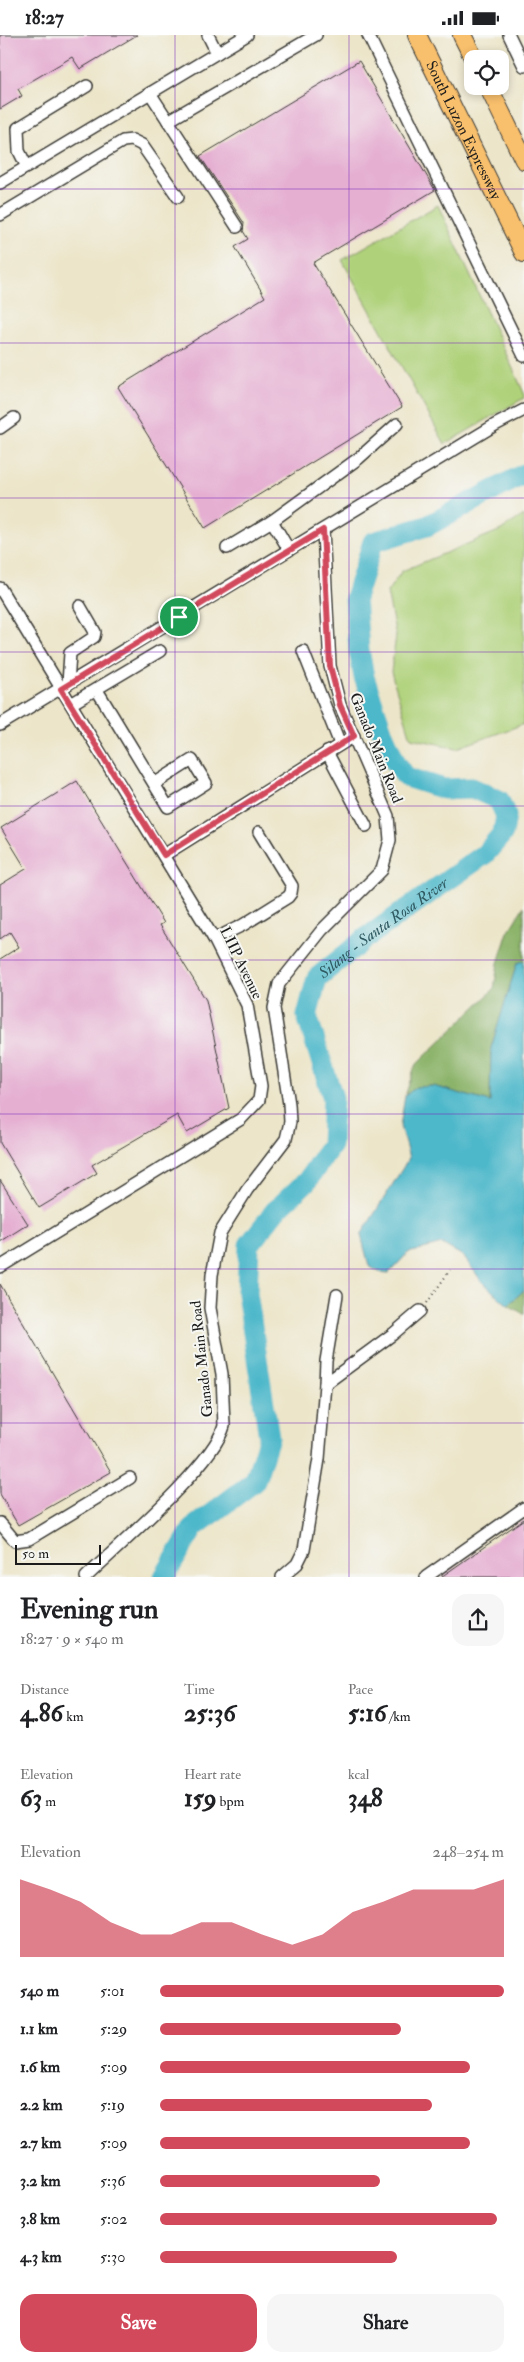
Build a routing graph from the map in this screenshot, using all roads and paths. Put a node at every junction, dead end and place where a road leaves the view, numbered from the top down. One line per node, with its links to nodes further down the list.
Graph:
1 (208, 35): 9 (street)
2 (247, 35): 9 (street)
3 (316, 35): 14 (street)
4 (368, 35): 22 (street)
5 (417, 35): 21 (highway, South Luzon Expressway)
6 (462, 35): 8 (highway)
7 (509, 35): 10 (street)
8 (470, 50)
9 (217, 53): 12 (street)
10 (524, 66)
11 (87, 86): 16 (street)
12 (150, 93): 14 (street); 16 (street)
13 (492, 95): 15 (highway)
14 (168, 121): 20 (street)
15 (524, 160)
16 (27, 167): 17 (street)
17 (0, 183)
18 (178, 197): 19 (street)
19 (0, 215)
20 (237, 227)
21 (524, 253)
22 (524, 355)
23 (524, 410): 28 (street)
24 (14, 418): 26 (street)
25 (396, 424): 27 (street)
26 (0, 428)
27 (272, 521): 29 (street); 30 (street)
28 (323, 530): 30 (street); 39 (street, Ganado Main Road)
29 (227, 548)
30 (289, 550): 35 (street)
31 (0, 588): 35 (street, LIIP Avenue)
32 (80, 606): 35 (street)
33 (160, 651): 36 (street)
34 (303, 651): 40 (street)
35 (65, 686): 37 (street, LIIP Avenue); 38 (street)
36 (97, 690): 37 (street); 42 (street)
37 (71, 704): 45 (street, LIIP Avenue)
38 (0, 725)
39 (354, 736): 40 (street); 55 (street, Ganado Main Road)
40 (340, 744): 41 (street)
41 (327, 752): 43 (street); 45 (street)
42 (154, 783): 42 (street)
43 (366, 826)
44 (259, 832): 46 (street)
45 (164, 855): 46 (street, LIIP Avenue)
46 (214, 939): 47 (street, LIIP Avenue)
47 (0, 1267)
48 (450, 1270): 50 (path)
49 (337, 1295): 51 (street)
50 (420, 1311): 51 (street)
51 (325, 1384): 56 (street)
52 (130, 1478): 54 (street)
53 (524, 1508): 57 (street)
54 (0, 1523)
55 (86, 1577)
56 (282, 1577)
57 (426, 1577)

